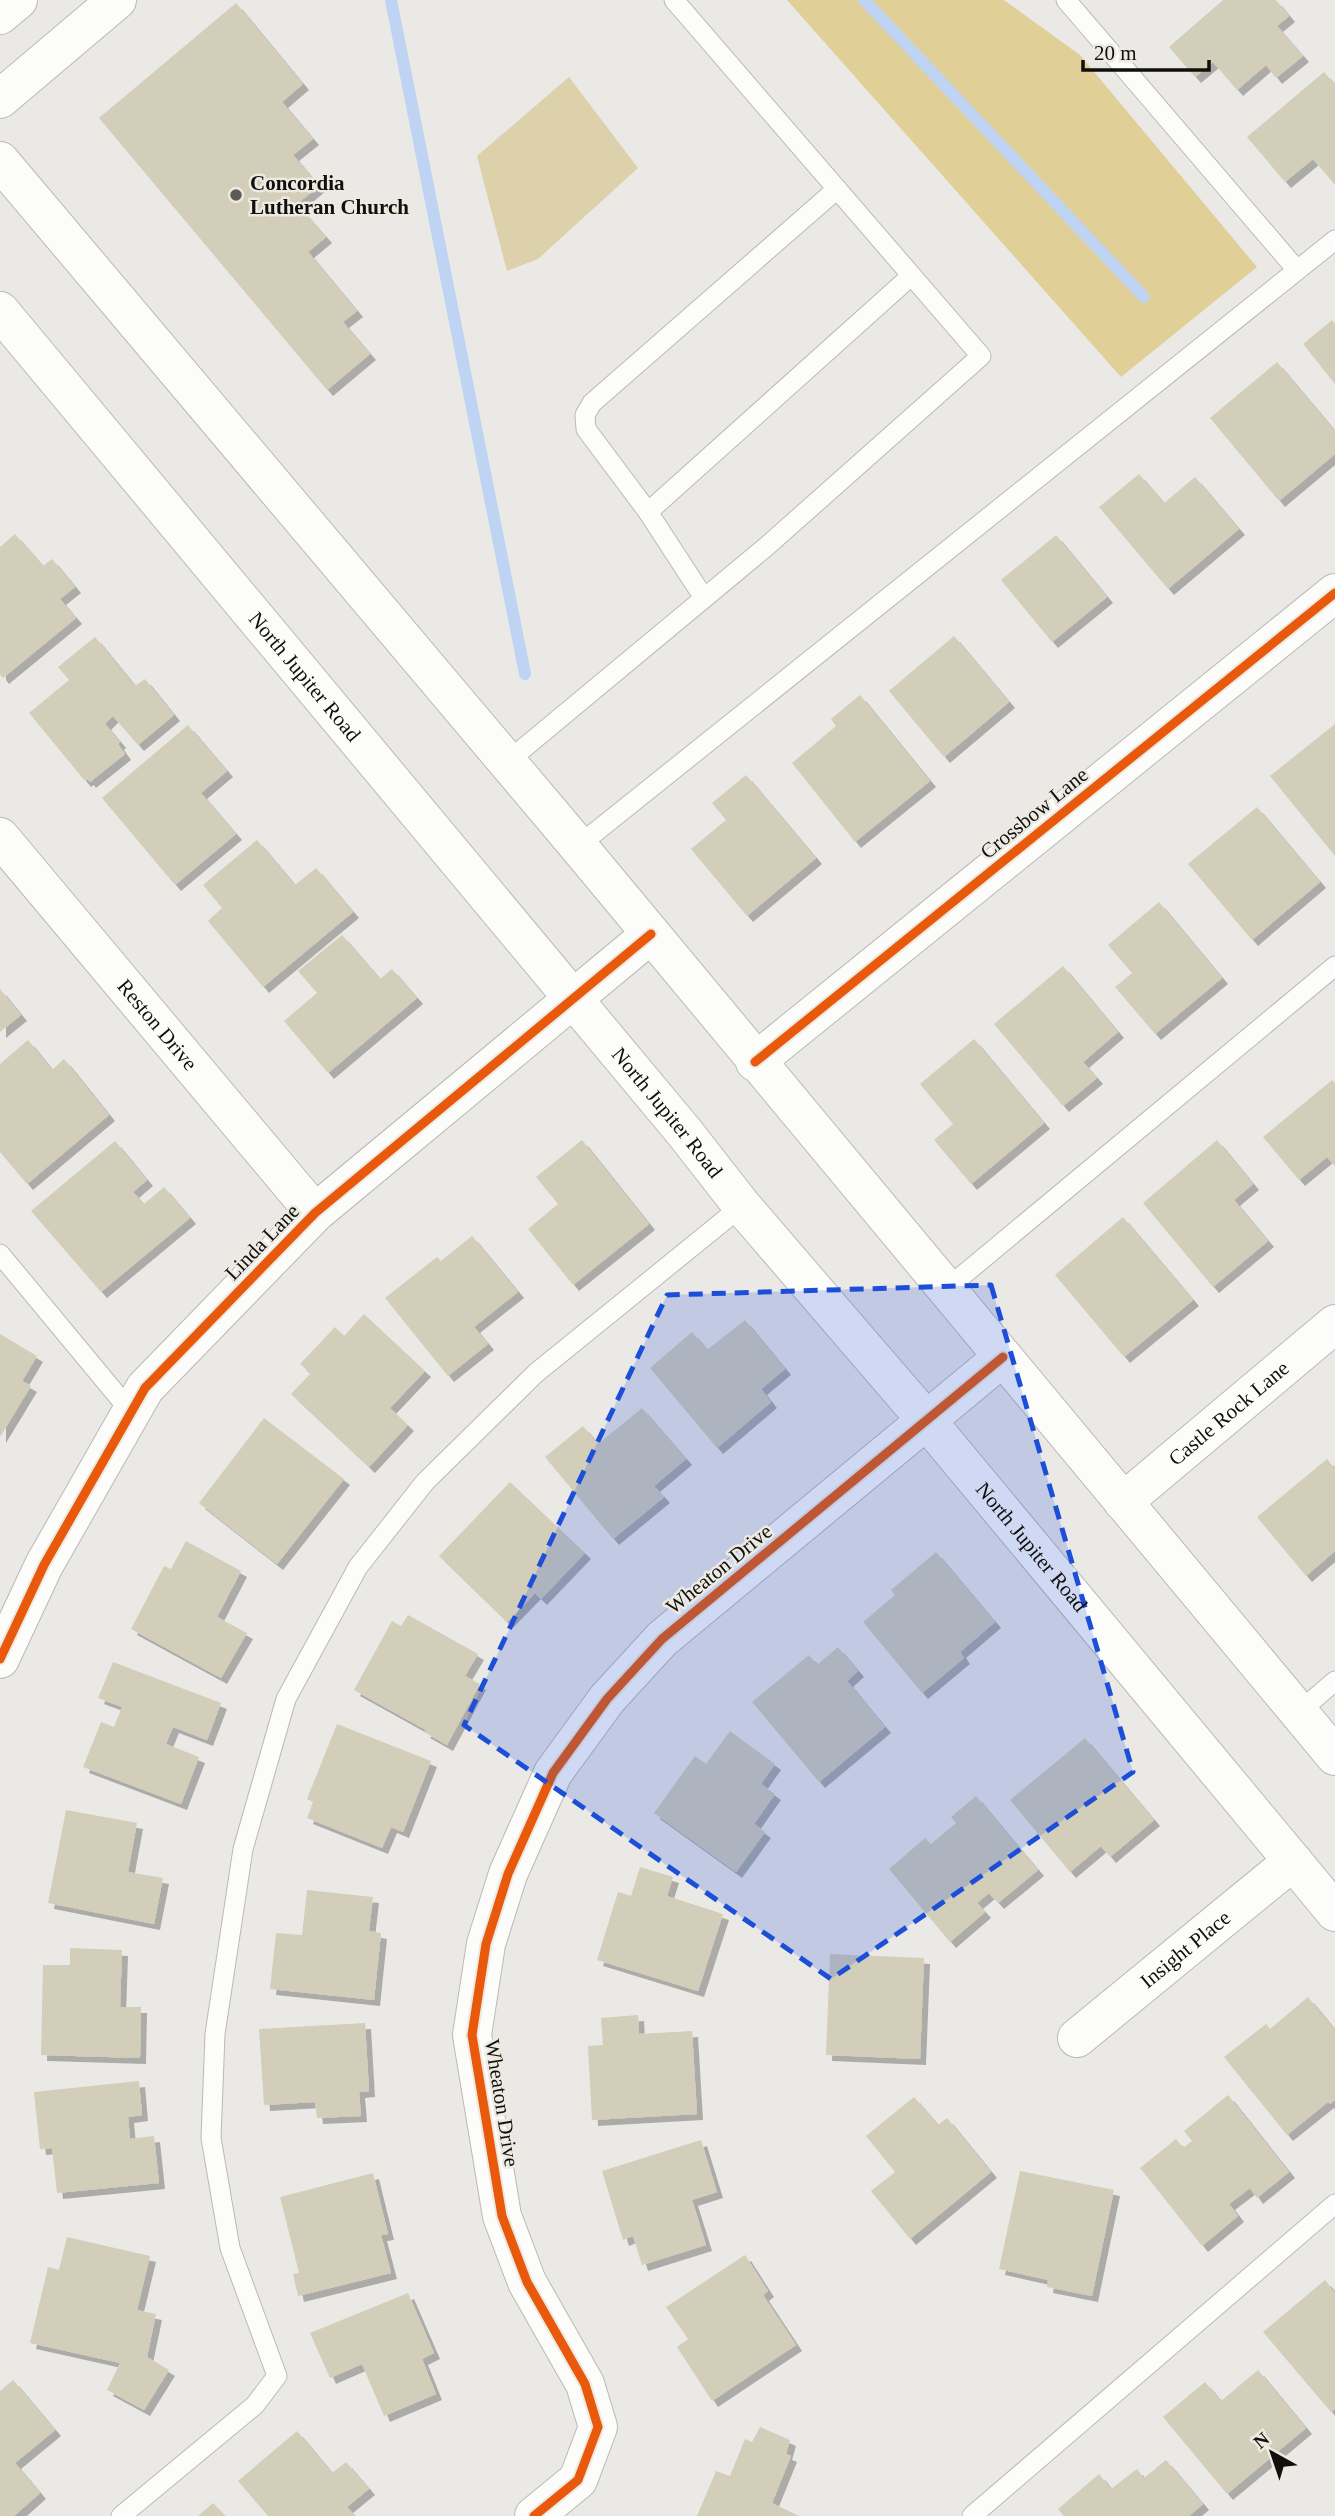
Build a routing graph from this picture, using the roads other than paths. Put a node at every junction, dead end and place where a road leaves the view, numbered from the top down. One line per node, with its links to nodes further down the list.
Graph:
1 (18, 0): 5 (street)
2 (117, 0): 6 (street)
3 (674, 0): 8 (lane)
4 (1066, 0): 10 (lane)
5 (0, 15)
6 (0, 99)
7 (0, 161): 16 (street)
8 (837, 189): 11 (lane); 13 (lane)
9 (1335, 240): 10 (lane)
10 (1297, 270): 18 (lane)
11 (911, 276): 13 (lane); 15 (lane)
12 (0, 310): 21 (street, North Jupiter Road)
13 (648, 512): 15 (lane)
14 (1335, 593): 22 (street, Crossbow Lane)
15 (704, 598): 16 (lane)
16 (507, 762): 18 (street)
17 (0, 837): 24 (street, Reston Drive)
18 (578, 846): 19 (street)
19 (650, 934): 21 (street, Linda Lane); 22 (street)
20 (1335, 966): 26 (lane)
21 (572, 998): 23 (street, North Jupiter Road); 24 (street, Linda Lane)
22 (755, 1062): 26 (street)
23 (742, 1206): 30 (street, North Jupiter Road); 40 (lane)
24 (315, 1213): 29 (street, Linda Lane)
25 (0, 1254): 29 (lane)
26 (945, 1290): 28 (street)
27 (1335, 1324): 31 (street, Castle Rock Lane)
28 (1003, 1357): 30 (street, Wheaton Drive); 31 (street)
29 (131, 1412): 32 (street, Linda Lane)
30 (927, 1421): 36 (street, North Jupiter Road); 41 (street, Wheaton Drive)
31 (1123, 1502): 34 (street)
32 (0, 1659)
33 (1335, 1681): 34 (lane)
34 (1299, 1712): 35 (street)
35 (1335, 1756)
36 (1293, 1861): 37 (street, North Jupiter Road); 38 (street, Insight Place)
37 (1335, 1912)
38 (1077, 2038)
39 (1335, 2204): 42 (lane)
40 (121, 2516)
41 (534, 2516)
42 (972, 2516)

